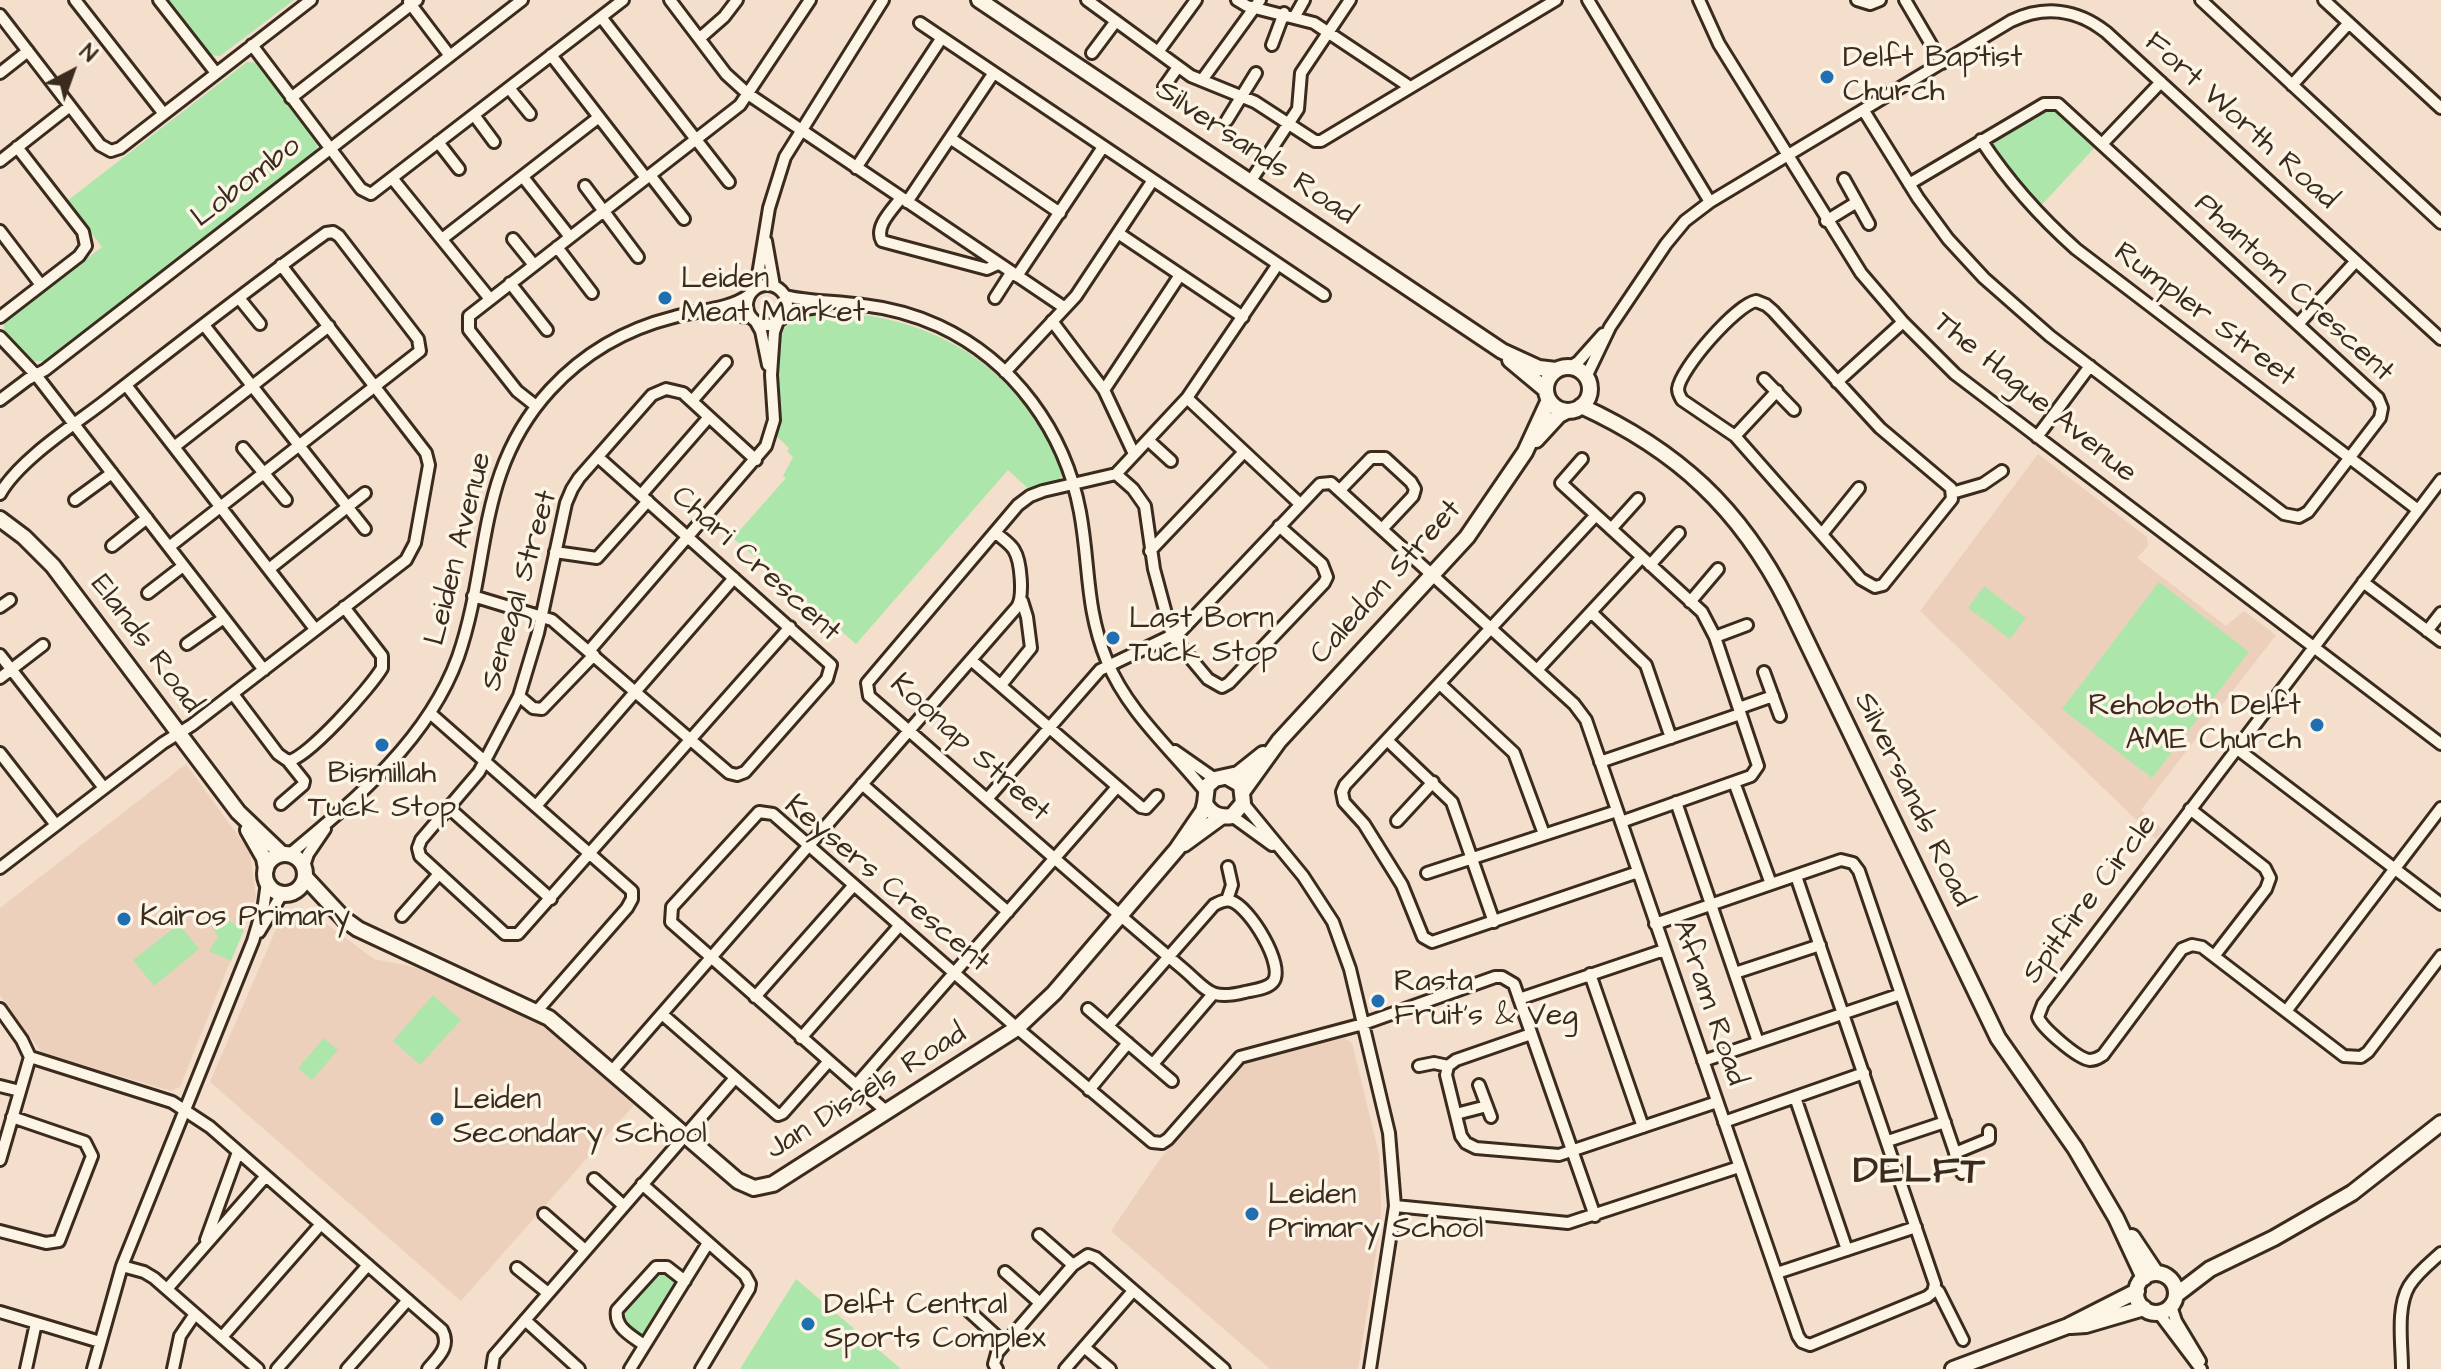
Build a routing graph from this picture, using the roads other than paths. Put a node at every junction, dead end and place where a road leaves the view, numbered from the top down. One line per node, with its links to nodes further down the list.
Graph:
1 (75, 0): 63 (street)
2 (159, 0): 48 (street)
3 (311, 0): 38 (street)
4 (522, 0): 44 (street, Lobombo)
5 (623, 0): 30 (street)
6 (670, 0): 36 (street)
7 (737, 0): 36 (street)
8 (810, 0): 57 (street)
9 (883, 0): 31 (street)
10 (891, 0): 31 (street)
11 (979, 0): 89 (street, Silversands Road)
12 (1087, 0): 32 (street)
13 (1196, 0): 41 (street)
14 (1237, 0): 26 (street)
15 (1304, 0): 29 (street)
16 (1350, 0): 35 (street)
17 (1556, 0): 55 (street)
18 (1588, 0): 93 (street)
19 (1699, 0): 79 (street, The Hague Avenue)
20 (1857, 0): 21 (street)
21 (1880, 0)
22 (1905, 0): 45 (street)
23 (2201, 0): 53 (street)
24 (2324, 0): 34 (street)
25 (412, 1): 44 (street); 59 (street)
26 (1258, 4): 29 (street); 51 (street)
27 (2064, 6): 45 (street, Fort Worth Road); 52 (street, Fort Worth Road)
28 (0, 15): 40 (street)
29 (1289, 15): 35 (street); 39 (street)
30 (601, 17): 43 (street); 71 (street)
31 (872, 21): 69 (street)
32 (1116, 21): 41 (street); 42 (street)
33 (920, 23): 37 (street)
34 (2349, 23): 53 (street); 61 (street)
35 (1328, 32): 55 (street); 68 (street)
36 (700, 38): 57 (street)
37 (941, 39): 50 (street); 81 (street)
38 (252, 45): 48 (street); 59 (street)
39 (1272, 45)
40 (28, 51): 47 (street); 60 (street)
41 (1158, 52): 46 (street)
42 (1092, 53)
43 (551, 55): 56 (street); 66 (street)
44 (450, 56): 78 (street, Lobombo)
45 (1942, 63): 62 (street, Fort Worth Road)
46 (1178, 67): 51 (street); 54 (street)
47 (0, 73)
48 (216, 73): 63 (street)
49 (1256, 73): 58 (street)
50 (993, 74): 70 (street); 77 (street)
51 (1202, 80): 58 (street)
52 (2161, 82): 75 (street); 109 (street, Fort Worth Road)
53 (2292, 85): 99 (street)
54 (1164, 87)
55 (1410, 87): 68 (street)
56 (509, 88): 64 (street); 65 (street)
57 (748, 94): 69 (street); 71 (street)
58 (1244, 97): 67 (street); 68 (street)
59 (291, 98): 78 (street)
60 (70, 106): 63 (street); 76 (street)
61 (2441, 108)
62 (1864, 111): 79 (street, Fort Worth Road); 90 (street, Phantom Crescent)
63 (164, 114)
64 (530, 114)
65 (474, 115): 73 (street); 74 (street)
66 (599, 117): 83 (street); 84 (street)
67 (1227, 120)
68 (1287, 124): 89 (street)
69 (800, 130): 81 (street); 103 (street)
70 (950, 138): 92 (street); 96 (street)
71 (696, 139): 83 (street); 88 (street)
72 (1981, 140): 75 (street, Phantom Crescent); 90 (street, Phantom Crescent); 178 (street, Rumpler Street)
73 (438, 142): 82 (street); 85 (street)
74 (494, 142)
75 (2102, 144): 136 (street, Phantom Crescent)
76 (17, 147): 80 (street); 117 (street)
77 (1103, 147): 87 (street); 96 (street)
78 (330, 149): 85 (street); 148 (street, Lobombo)
79 (1787, 157): 93 (street, Fort Worth Road); 98 (street, The Hague Avenue)
80 (0, 161)
81 (856, 168): 92 (street)
82 (459, 169)
83 (648, 176): 95 (street); 97 (street)
84 (523, 177): 104 (street); 105 (street)
85 (392, 178): 105 (street)
86 (1844, 179): 94 (street)
87 (1153, 180): 102 (street); 111 (street)
88 (729, 182)
89 (1250, 182): 143 (street, Silversands Road)
90 (1909, 184): 145 (street, Phantom Crescent)
91 (585, 186): 95 (street)
92 (904, 200): 110 (street); 110 (street)
93 (1710, 202): 139 (street, Fort Worth Road)
94 (1857, 202): 98 (street); 100 (street)
95 (604, 210): 104 (street); 108 (street)
96 (1060, 213): 114 (street)
97 (684, 219)
98 (1826, 221): 134 (street, The Hague Avenue)
99 (2441, 223)
100 (1869, 224)
101 (0, 231): 117 (street)
102 (1118, 233): 115 (street); 127 (street)
103 (766, 235): 118 (street); 119 (street)
104 (570, 237): 107 (street)
105 (442, 239): 125 (street)
106 (513, 239): 113 (street)
107 (557, 247): 113 (street); 120 (street)
108 (638, 257)
109 (2356, 261): 136 (street); 141 (street, Fort Worth Road)
110 (998, 264): 114 (street)
111 (1278, 264): 121 (street); 131 (street)
112 (281, 265): 123 (street); 138 (street); 155 (street)
113 (534, 265): 116 (street)
114 (1014, 274): 124 (street); 127 (street)
115 (1180, 275): 131 (street); 156 (street)
116 (510, 283): 125 (street); 140 (street)
117 (41, 285): 129 (street)
118 (774, 286): 119 (street); 122 (street)
119 (753, 291): 128 (street, Leiden Avenue); 132 (street)
120 (592, 293)
121 (1324, 295)
122 (785, 296): 126 (street); 130 (street)
123 (239, 298): 135 (street); 137 (street)
124 (995, 298)
125 (490, 299): 162 (street)
126 (843, 303): 130 (street); 147 (street)
127 (1065, 308): 133 (street)
128 (697, 312): 132 (street, Leiden Avenue); 162 (street, Leiden Avenue)
129 (0, 317)
130 (782, 317): 132 (street); 149 (street)
131 (1243, 317): 159 (street)
132 (754, 320): 149 (street)
133 (1052, 321): 147 (street); 156 (street)
134 (1903, 322): 151 (street); 169 (street, The Hague Avenue)
135 (260, 324)
136 (2298, 324): 178 (street, Phantom Crescent)
137 (204, 325): 153 (street); 154 (street)
138 (329, 326): 154 (street); 155 (street)
139 (1610, 327): 146 (street, Fort Worth Road); 152 (street, Fort Worth Road)
140 (547, 330)
141 (2439, 332)
142 (1, 341): 148 (street)
143 (1502, 351): 146 (street, Silversands Road); 158 (street, Silversands Road)
144 (726, 362): 161 (street)
145 (2090, 366): 169 (street); 178 (street, Phantom Crescent)
146 (1563, 369): 152 (street); 158 (street)
147 (1005, 372): 187 (street)
148 (36, 375): 160 (street, Lobombo); 166 (street)
149 (771, 375): 180 (street)
150 (1764, 379): 157 (street)
151 (1837, 382): 168 (street); 191 (street)
152 (1588, 383): 163 (street); 167 (street, Silversands Road)
153 (126, 385): 166 (street); 171 (street)
154 (252, 386): 171 (street); 172 (street)
155 (376, 388): 172 (street); 227 (street)
156 (1104, 390): 176 (street)
157 (1777, 391): 164 (street); 168 (street)
158 (1548, 395): 163 (street); 175 (street, Caledon Street)
159 (1187, 398): 170 (street); 174 (street)
160 (0, 400)
161 (692, 401): 165 (street, Senegal Street); 177 (street, Senegal Street)
162 (536, 406): 224 (street, Leiden Avenue)
163 (1574, 408): 167 (street, Silversands Road); 175 (street, Caledon Street)
164 (1794, 410)
165 (709, 417): 180 (street, Senegal Street); 193 (street)
166 (75, 424): 183 (street); 192 (street)
167 (1632, 431): 414 (street, Silversands Road)
168 (1735, 436): 210 (street)
169 (2037, 437): 242 (street, The Hague Avenue)
170 (1148, 440): 176 (street); 181 (street)
171 (174, 447): 199 (street)
172 (300, 447): 184 (street); 198 (street)
173 (243, 448): 184 (street)
174 (1244, 452): 197 (street); 214 (street)
175 (1525, 452): 220 (street, Caledon Street)
176 (1134, 454): 185 (street)
177 (598, 457): 193 (street, Chari Crescent); 215 (street, Senegal Street)
178 (2350, 457): 200 (street, Rumpler Street)
179 (1582, 459): 201 (street)
180 (756, 460): 211 (street)
181 (1171, 461)
182 (2002, 471): 191 (street)
183 (112, 473): 195 (street); 202 (street)
184 (264, 474): 196 (street); 199 (street)
185 (1116, 474): 187 (street, Koonap Street); 214 (street)
186 (2441, 480): 200 (street)
187 (1073, 484): 208 (street, Koonap Street); 246 (street)
188 (1859, 488): 210 (street)
189 (1340, 490): 197 (street); 206 (street, Afram Road); 206 (street)
190 (365, 493): 198 (street)
191 (1952, 493): 210 (street)
192 (0, 494)
193 (644, 498): 211 (street, Chari Crescent); 215 (street)
194 (1638, 499): 207 (street)
195 (75, 500)
196 (286, 500)
197 (1300, 504): 204 (street)
198 (347, 507): 205 (street); 218 (street)
199 (221, 508): 213 (street); 218 (street)
200 (2418, 510): 222 (street)
201 (1596, 515): 207 (street); 234 (street)
202 (147, 518): 212 (street); 213 (street)
203 (0, 519): 263 (street, Elands Road)
204 (1279, 526): 237 (street); 237 (street)
205 (365, 529)
206 (1382, 529): 220 (street, Afram Road)
207 (1611, 529): 216 (street)
208 (995, 532): 225 (street); 262 (street, Koonap Street)
209 (1679, 533): 216 (street)
210 (1822, 534)
211 (688, 537): 221 (street, Chari Crescent); 243 (street)
212 (112, 546)
213 (169, 547): 217 (street)
214 (1150, 551): 237 (street)
215 (555, 552): 230 (street, Senegal Street)
216 (1646, 561): 226 (street); 228 (street)
217 (183, 566): 223 (street); 231 (street)
218 (269, 569): 235 (street)
219 (1718, 569): 226 (street)
220 (1432, 575): 234 (street, Afram Road); 267 (street, Caledon Street)
221 (734, 578): 233 (street, Chari Crescent); 254 (street)
222 (2363, 582): 236 (street); 242 (street)
223 (148, 593)
224 (473, 596): 230 (street); 259 (street, Leiden Avenue)
225 (1022, 601): 245 (street); 253 (street)
226 (1690, 602): 238 (street)
227 (344, 607): 235 (street); 272 (street)
228 (1591, 612): 249 (street); 264 (street)
229 (2441, 613): 236 (street)
230 (542, 615): 243 (street, Chari Crescent); 256 (street, Senegal Street)
231 (224, 618): 240 (street); 248 (street)
232 (1747, 625): 238 (street)
233 (790, 627): 265 (street); 265 (street, Chari Crescent)
234 (1491, 628): 249 (street, Afram Road); 252 (street)
235 (315, 629): 248 (street)
236 (2427, 631): 239 (street)
237 (1172, 636): 246 (street)
238 (1715, 637): 258 (street)
239 (2441, 641)
240 (187, 644)
241 (43, 645): 247 (street)
242 (2315, 647): 268 (street, The Hague Avenue); 270 (street, Spitfire Circle)
243 (591, 653): 254 (street, Chari Crescent); 256 (street)
244 (0, 655): 247 (street)
245 (971, 660): 253 (street); 262 (street)
246 (1108, 665): 261 (street); 269 (street)
247 (11, 670): 251 (street); 280 (street)
248 (264, 670): 255 (street)
249 (1537, 670): 274 (street, Afram Road)
250 (1764, 672): 257 (street)
251 (0, 678)
252 (1440, 684): 266 (street); 298 (street)
253 (1001, 685): 261 (street)
254 (635, 691): 265 (street, Chari Crescent); 287 (street)
255 (233, 694): 263 (street); 272 (street)
256 (519, 696): 273 (street, Senegal Street)
257 (1773, 696): 258 (street); 260 (street)
258 (1740, 711): 264 (street); 277 (street)
259 (430, 713): 273 (street); 293 (street, Leiden Avenue)
260 (1780, 716)
261 (1049, 728): 279 (street); 284 (street)
262 (909, 731): 278 (street); 284 (street, Koonap Street)
263 (179, 733): 280 (street); 292 (street, Elands Road)
264 (1671, 738): 274 (street)
265 (691, 740): 303 (street)
266 (1387, 740): 276 (street); 326 (street)
267 (1279, 741): 275 (street, Caledon Street); 283 (street, Caledon Street)
268 (2441, 744)
269 (1170, 748): 275 (street); 282 (street)
270 (2236, 748): 290 (street, Spitfire Circle); 308 (street)
271 (0, 753): 297 (street)
272 (288, 761): 286 (street)
273 (485, 762): 287 (street); 288 (street, Senegal Street)
274 (1600, 762): 291 (street, Afram Road)
275 (1222, 778): 282 (street); 283 (street)
276 (1433, 782): 295 (street); 304 (street)
277 (1734, 782): 285 (street); 315 (street)
278 (862, 784): 299 (street); 322 (street)
279 (1117, 787): 281 (street); 305 (street)
280 (104, 788): 297 (street)
281 (1157, 796)
282 (1205, 797): 294 (street); 300 (street, Jan Dissels Road)
283 (1243, 797): 294 (street); 302 (street)
284 (987, 799): 305 (street, Koonap Street)
285 (1676, 802): 296 (street); 321 (street)
286 (281, 804)
287 (536, 806): 303 (street)
288 (449, 808): 313 (street, Senegal Street); 318 (street)
289 (2441, 808): 308 (street)
290 (2190, 809): 332 (street); 332 (street, Spitfire Circle)
291 (1617, 811): 296 (street, Afram Road); 298 (street)
292 (238, 812): 301 (street, Elands Road); 312 (street, Elands Road)
293 (339, 812): 301 (street, Leiden Avenue); 309 (street, Leiden Avenue)
294 (1226, 816): 300 (street, Jan Dissels Road); 302 (street)
295 (1397, 821)
296 (1621, 822): 310 (street, Afram Road)
297 (56, 825): 307 (street)
298 (1544, 834): 304 (street)
299 (809, 845): 316 (street, Keysers Crescent); 334 (street); 334 (street, Keysers Crescent)
300 (1177, 849): 324 (street, Jan Dissels Road)
301 (286, 854): 309 (street); 312 (street)
302 (1283, 854): 349 (street)
303 (591, 855): 318 (street); 346 (street)
304 (1472, 858): 311 (street); 326 (street)
305 (1055, 859): 322 (street); 324 (street, Koonap Street)
306 (1228, 867): 319 (street)
307 (0, 868)
308 (2395, 868): 320 (street); 345 (street)
309 (305, 871): 317 (street); 325 (street, Jan Dissels Road)
310 (1638, 872): 326 (street); 327 (street, Afram Road)
311 (1427, 873)
312 (266, 875): 317 (street); 329 (street)
313 (438, 875): 318 (street); 323 (street)
314 (1796, 876): 315 (street); 330 (street); 340 (street)
315 (1771, 884): 321 (street)
316 (854, 885): 328 (street, Keysers Crescent); 341 (street)
317 (288, 893): 325 (street, Jan Dissels Road); 329 (street)
318 (551, 899)
319 (1227, 900): 335 (street); 339 (street)
320 (2441, 904)
321 (1711, 905): 327 (street); 337 (street)
322 (1008, 912): 336 (street)
323 (402, 916)
324 (1121, 916): 335 (street, Koonap Street); 351 (street, Jan Dissels Road)
325 (344, 919): 346 (street, Jan Dissels Road)
326 (1494, 922)
327 (1655, 924): 331 (street, Afram Road)
328 (900, 925): 336 (street, Keysers Crescent); 353 (street)
329 (253, 941): 373 (street)
330 (1820, 945): 337 (street); 348 (street)
331 (1664, 950): 338 (street); 358 (street, Afram Road)
332 (2215, 955): 345 (street)
333 (2441, 956): 345 (street)
334 (710, 958): 341 (street, Keysers Crescent); 347 (street)
335 (1169, 958): 339 (street); 350 (street)
336 (954, 973): 351 (street, Keysers Crescent); 366 (street)
337 (1735, 973): 354 (street)
338 (1590, 974): 342 (street); 380 (street)
339 (1213, 994): 359 (street)
340 (1901, 994): 348 (street); 378 (street)
341 (755, 997): 353 (street, Keysers Crescent)
342 (1519, 999): 349 (street); 352 (street)
343 (0, 1009): 356 (street)
344 (1088, 1009): 350 (street)
345 (2287, 1010)
346 (536, 1012): 362 (street, Jan Dissels Road)
347 (662, 1014): 362 (street); 364 (street)
348 (1844, 1014): 354 (street); 363 (street)
349 (1363, 1024): 369 (street, Keysers Crescent); 395 (street)
350 (1108, 1026): 355 (street)
351 (1017, 1028): 369 (street, Keysers Crescent); 374 (street, Jan Dissels Road)
352 (1531, 1034): 361 (street); 385 (street)
353 (801, 1038): 357 (street, Keysers Crescent)
354 (1758, 1042): 358 (street)
355 (1128, 1043): 359 (street); 369 (street)
356 (30, 1057): 370 (street); 373 (street)
357 (829, 1061): 364 (street); 366 (street, Keysers Crescent)
358 (1703, 1061): 372 (street, Afram Road)
359 (1153, 1064): 365 (street)
360 (1419, 1066): 361 (street)
361 (1448, 1066): 375 (street)
362 (612, 1071): 382 (street, Jan Dissels Road)
363 (1864, 1073): 371 (street); 384 (street)
364 (735, 1078): 382 (street)
365 (1172, 1081)
366 (856, 1085): 374 (street, Keysers Crescent)
367 (1479, 1085): 375 (street)
368 (0, 1086): 370 (street)
369 (1089, 1090)
370 (20, 1091): 376 (street)
371 (1795, 1097): 377 (street); 405 (street)
372 (1717, 1102): 377 (street, Afram Road); 380 (street)
373 (185, 1109): 386 (street); 410 (street)
374 (887, 1112): 382 (street, Jan Dissels Road)
375 (1456, 1114): 385 (street)
376 (12, 1117): 383 (street); 400 (street)
377 (1724, 1122): 389 (street, Afram Road)
378 (1945, 1122): 384 (street); 387 (street)
379 (2441, 1123): 407 (street)
380 (1643, 1127): 385 (street)
381 (1989, 1131): 387 (street)
382 (684, 1136): 393 (street)
383 (3, 1140): 388 (street)
384 (1888, 1141): 399 (street)
385 (1572, 1151): 397 (street)
386 (238, 1152): 391 (street); 403 (street)
387 (1955, 1153): 390 (street)
388 (0, 1160)
389 (1739, 1167): 397 (street); 413 (street, Afram Road)
390 (1962, 1173)
391 (266, 1176): 398 (street); 403 (street)
392 (594, 1179): 394 (street)
393 (642, 1184): 394 (street); 402 (street)
394 (624, 1206): 404 (street)
395 (1395, 1206): 397 (street); 450 (street)
396 (544, 1214): 404 (street)
397 (1595, 1216)
398 (321, 1224): 408 (street); 429 (street)
399 (1916, 1227): 405 (street); 416 (street)
400 (0, 1231)
401 (1039, 1235): 409 (street)
402 (708, 1243): 415 (street); 445 (street)
403 (204, 1246): 417 (street)
404 (585, 1250): 419 (street)
405 (1847, 1250): 413 (street)
406 (2440, 1257): 453 (street)
407 (2228, 1260): 414 (street); 422 (street)
408 (368, 1265): 420 (street); 439 (street)
409 (1073, 1265): 418 (street); 421 (street)
410 (122, 1266): 417 (street); 431 (street)
411 (517, 1268): 419 (street)
412 (1005, 1272): 421 (street)
413 (1777, 1273): 416 (street, Afram Road)
414 (2151, 1280): 422 (street); 422 (street); 428 (street)
415 (685, 1281): 433 (street); 433 (street)
416 (1935, 1288): 430 (street)
417 (167, 1289): 425 (street)
418 (1133, 1291): 434 (street); 449 (street)
419 (548, 1293): 426 (street)
420 (408, 1300): 440 (street); 441 (street)
421 (1040, 1303): 432 (street)
422 (2162, 1305): 428 (street); 452 (street)
423 (969, 1311): 432 (street)
424 (0, 1312): 427 (street)
425 (195, 1314): 429 (street); 437 (street)
426 (525, 1320): 442 (street); 443 (street)
427 (36, 1323): 431 (street); 435 (street)
428 (2068, 1326): 451 (street)
429 (222, 1337): 438 (street)
430 (1963, 1340)
431 (100, 1342): 436 (street)
432 (1004, 1343): 446 (street)
433 (644, 1345): 444 (street)
434 (1084, 1347): 447 (street); 448 (street)
435 (26, 1369)
436 (93, 1369)
437 (173, 1369)
438 (258, 1369)
439 (277, 1369)
440 (347, 1369)
441 (428, 1369)
442 (492, 1369)
443 (579, 1369)
444 (630, 1369)
445 (701, 1369)
446 (997, 1369)
447 (1065, 1369)
448 (1110, 1369)
449 (1224, 1369)
450 (1370, 1369)
451 (1953, 1369)
452 (2202, 1369)
453 (2402, 1369)

